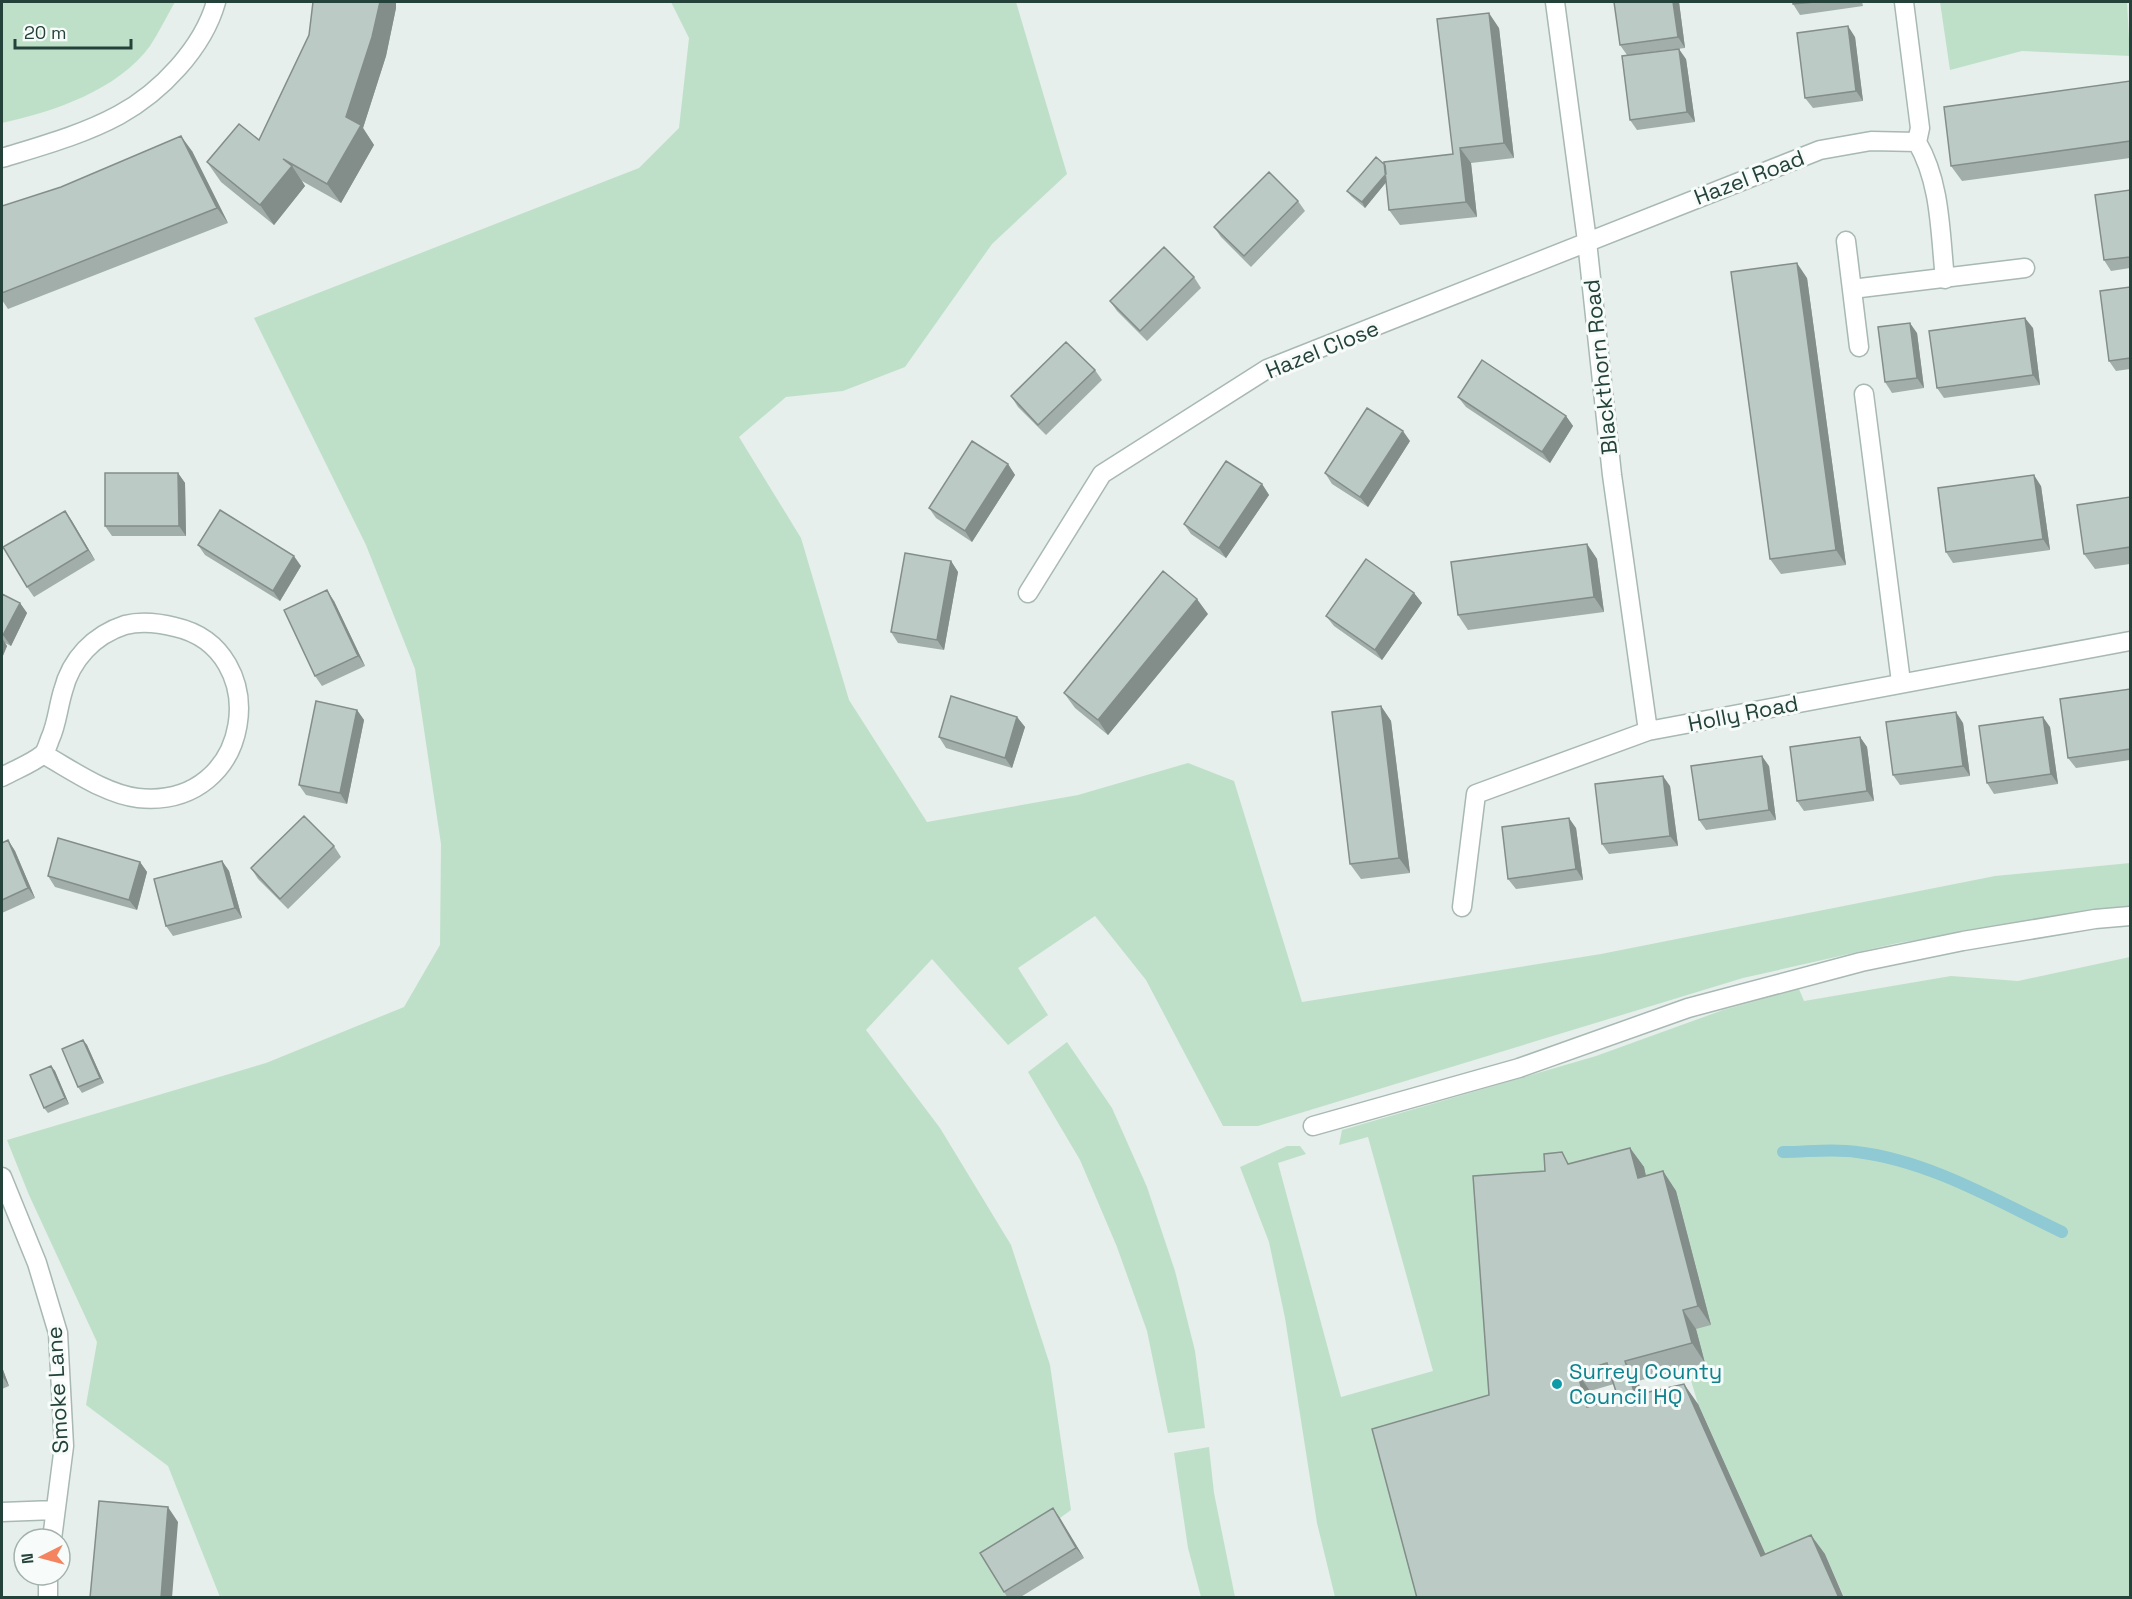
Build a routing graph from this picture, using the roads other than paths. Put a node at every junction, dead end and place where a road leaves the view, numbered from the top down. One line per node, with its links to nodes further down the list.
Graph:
1 (216, 2): 5 (street)
2 (1555, 2): 6 (street, Blackthorn Road)
3 (1904, 2): 4 (street)
4 (1917, 142): 6 (street, Hazel Road); 9 (street)
5 (2, 158)
6 (1587, 241): 13 (street, Hazel Close); 16 (street, Blackthorn Road)
7 (1846, 241): 10 (street)
8 (2025, 268): 9 (street)
9 (1945, 279): 10 (street)
10 (1852, 290): 11 (street)
11 (1859, 347)
12 (1864, 394): 15 (street)
13 (1028, 593)
14 (2130, 641): 15 (street, Holly Road)
15 (1901, 682): 16 (street, Holly Road)
16 (1648, 731): 19 (street, Holly Road)
17 (43, 754): 17 (street); 18 (street)
18 (2, 777)
19 (1462, 907)
20 (2130, 916): 21 (street)
21 (1313, 1126)
22 (2, 1177): 23 (street, Smoke Lane)
23 (55, 1510): 24 (street); 25 (street, Smoke Lane)
24 (2, 1512)
25 (53, 1527)

